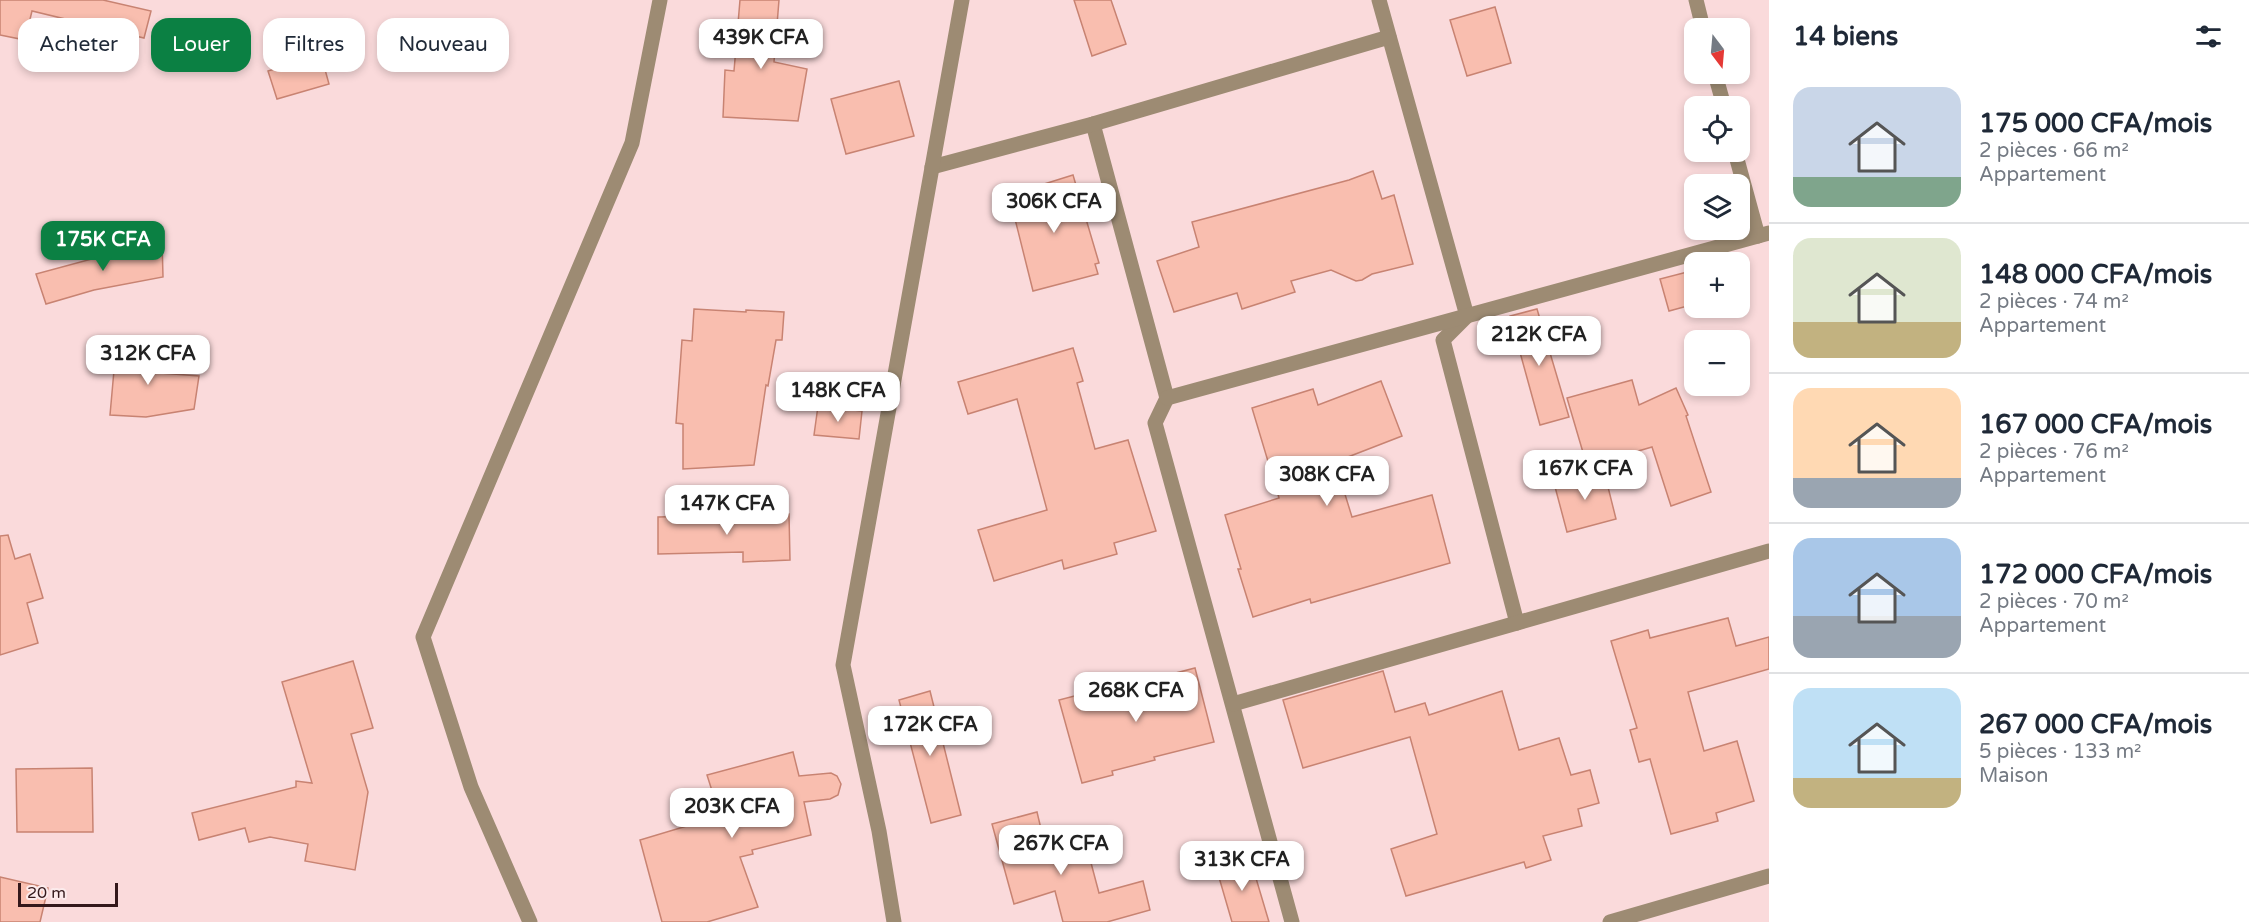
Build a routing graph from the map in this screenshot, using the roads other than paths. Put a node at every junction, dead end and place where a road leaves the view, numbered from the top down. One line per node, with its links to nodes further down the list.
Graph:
1 (660, 0): 17 (street)
2 (962, 0): 9 (street)
3 (1378, 0): 6 (street)
4 (1696, 0): 5 (street)
5 (1700, 18)
6 (1389, 37): 7 (street); 11 (street)
7 (1093, 124): 9 (street); 12 (street)
8 (1739, 162): 10 (street)
9 (932, 167): 18 (street)
10 (1763, 235): 11 (street)
11 (1467, 316): 12 (street); 14 (street)
12 (1167, 398): 15 (street)
13 (1769, 551): 14 (street)
14 (1517, 622): 15 (street)
15 (1233, 704): 19 (street)
16 (1769, 876): 20 (street)
17 (530, 922)
18 (894, 922)
19 (1292, 922)
20 (1610, 922)

